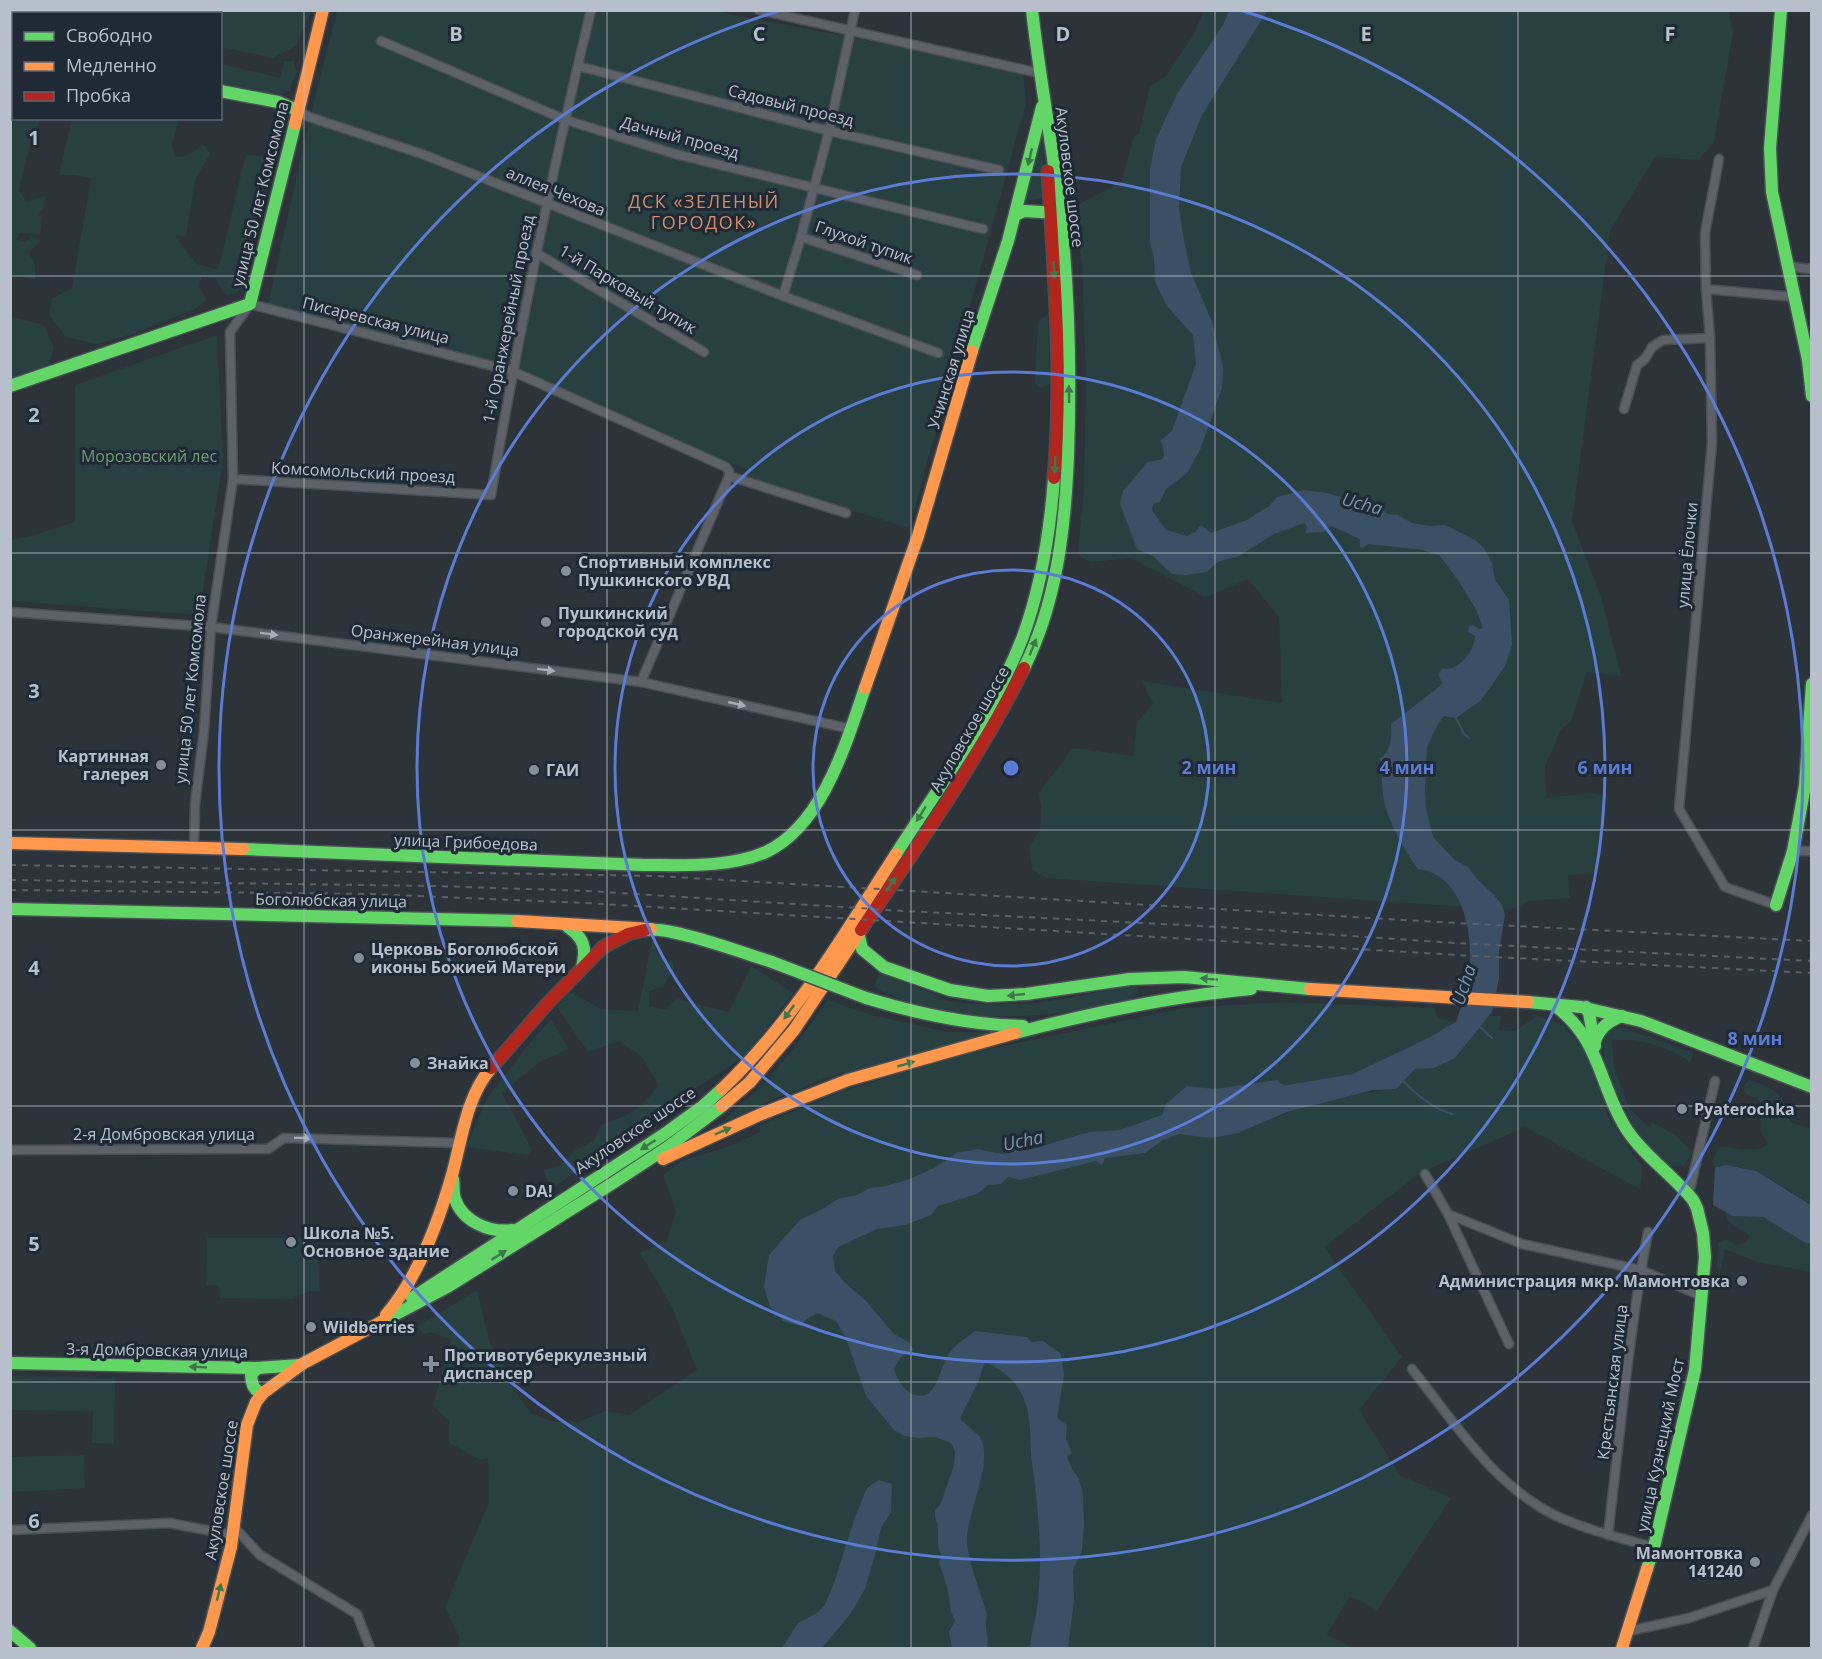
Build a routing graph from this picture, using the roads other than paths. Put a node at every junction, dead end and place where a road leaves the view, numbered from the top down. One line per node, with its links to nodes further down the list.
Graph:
1 (323, 10): 13 (street, улица 50 лет Комсомола)
2 (591, 10): 9 (street, 1-й Оранжерейный проезд)
3 (759, 10): 7 (street)
4 (855, 10): 7 (street)
5 (1032, 10): 10 (street, Учинская улица)
6 (1781, 10): 25 (street)
7 (850, 32): 10 (street); 15 (street)
8 (381, 41): 14 (street, Дачный проезд)
9 (578, 66): 14 (street, 1-й Оранжерейный проезд); 15 (street, Садовый проезд)
10 (1039, 73): 12 (street, Учинская улица)
11 (222, 91): 13 (street)
12 (1044, 100): 20 (street, Акуловское шоссе); 21 (street, Учинская улица, one-way to 21)
13 (297, 110): 19 (street, аллея Чехова); 31 (street, улица 50 лет Комсомола)
14 (566, 120): 18 (street, Дачный проезд); 19 (street, 1-й Оранжерейный проезд)
15 (829, 131): 17 (street, Садовый проезд); 18 (street)
16 (1719, 159): 28 (street, улица Ёлочки)
17 (999, 170)
18 (814, 187): 22 (street, Дачный проезд); 23 (street)
19 (546, 204): 24 (street, 1-й Оранжерейный проезд); 29 (street, аллея Чехова)
20 (1055, 213): 21 (street); 57 (street, Акуловское шоссе, one-way to 20); 76 (street, Акуловское шоссе, one-way to 76)
21 (1015, 215): 48 (street, Учинская улица)
22 (983, 229)
23 (801, 237): 27 (street, Глухой тупик); 29 (street)
24 (536, 253): 34 (street, 1-й Парковый тупик); 36 (street, 1-й Оранжерейный проезд)
25 (1787, 266): 26 (street); 30 (street)
26 (1812, 267)
27 (917, 275)
28 (1706, 289): 30 (street); 33 (street, улица Ёлочки)
29 (783, 296): 35 (street, аллея Чехова)
30 (1795, 297): 32 (street)
31 (250, 304): 36 (street, Писаревская улица); 37 (street); 41 (street, улица 50 лет Комсомола)
32 (1807, 334): 38 (street)
33 (1710, 338): 39 (street); 53 (street, улица Ёлочки)
34 (704, 352)
35 (938, 353)
36 (512, 372): 40 (street, Писаревская улица); 42 (street, 1-й Оранжерейный проезд)
37 (10, 386)
38 (1812, 396)
39 (1624, 409)
40 (729, 476): 43 (street); 46 (street)
41 (233, 479): 42 (street, Комсомольский проезд); 45 (street, улица 50 лет Комсомола)
42 (490, 495)
43 (846, 513)
44 (10, 612): 45 (street, Оранжерейная улица)
45 (211, 627): 46 (street, Оранжерейная улица, one-way to 46); 50 (street, улица 50 лет Комсомола)
46 (641, 682): 48 (street, Оранжерейная улица, one-way to 48)
47 (1812, 684): 51 (street)
48 (851, 729): 50 (street, улица Грибоедова)
49 (10, 843): 50 (street, улица Грибоедова)
50 (194, 847)
51 (1793, 851): 52 (street); 53 (street)
52 (1812, 851)
53 (1776, 905)
54 (10, 909): 55 (street, Боголюбская улица)
55 (567, 926): 56 (street, Боголюбская улица); 58 (street)
56 (651, 929): 58 (street); 63 (street, Боголюбская улица, bridge)
57 (858, 932): 59 (street, one-way to 57); 73 (street, Акуловское шоссе)
58 (582, 969): 69 (street)
59 (1288, 988): 60 (street); 63 (street)
60 (1550, 1003): 61 (street); 64 (street)
61 (1586, 1007): 62 (street); 64 (street); 65 (street)
62 (1623, 1016): 65 (street); 68 (street)
63 (1054, 1023): 73 (street, one-way to 63)
64 (1584, 1033): 66 (street)
65 (1595, 1042): 66 (street)
66 (1599, 1063): 74 (street, улица Кузнецкий Мост)
67 (1715, 1082): 74 (street)
68 (1812, 1087)
69 (459, 1143): 70 (street, 2-я Домбровская улица, one-way to 69); 72 (street)
70 (10, 1150)
71 (1425, 1174): 75 (street)
72 (452, 1175): 76 (street); 80 (street)
73 (613, 1183): 81 (street, Акуловское шоссе, one-way to 73)
74 (1689, 1193): 79 (street, улица Кузнецкий Мост)
75 (1448, 1214): 78 (street); 82 (street)
76 (516, 1229): 80 (street, Акуловское шоссе)
77 (1648, 1232): 78 (street, Крестьянская улица)
78 (1641, 1270): 79 (street); 91 (street, Крестьянская улица)
79 (1702, 1296): 92 (street, улица Кузнецкий Мост)
80 (383, 1318): 81 (street, Акуловское шоссе)
81 (372, 1326): 84 (street, Акуловское шоссе)
82 (1509, 1344)
83 (10, 1363): 85 (street, 3-я Домбровская улица, one-way to 83)
84 (302, 1364): 85 (street, 3-я Домбровская улица); 87 (street, Акуловское шоссе)
85 (263, 1368): 87 (street); 87 (street)
86 (1412, 1369): 91 (street)
87 (268, 1390): 90 (street, Акуловское шоссе)
88 (1812, 1515): 93 (street)
89 (10, 1530): 90 (street)
90 (233, 1531): 97 (street, Акуловское шоссе, one-way to 90); 98 (street)
91 (1608, 1535): 92 (street)
92 (1654, 1547): 95 (street, улица Кузнецкий Мост)
93 (1773, 1590): 95 (street); 100 (street)
94 (10, 1631): 96 (street)
95 (1629, 1631): 99 (street, улица Кузнецкий Мост)
96 (30, 1648)
97 (202, 1648)
98 (370, 1648)
99 (1622, 1648)
100 (1753, 1648)

